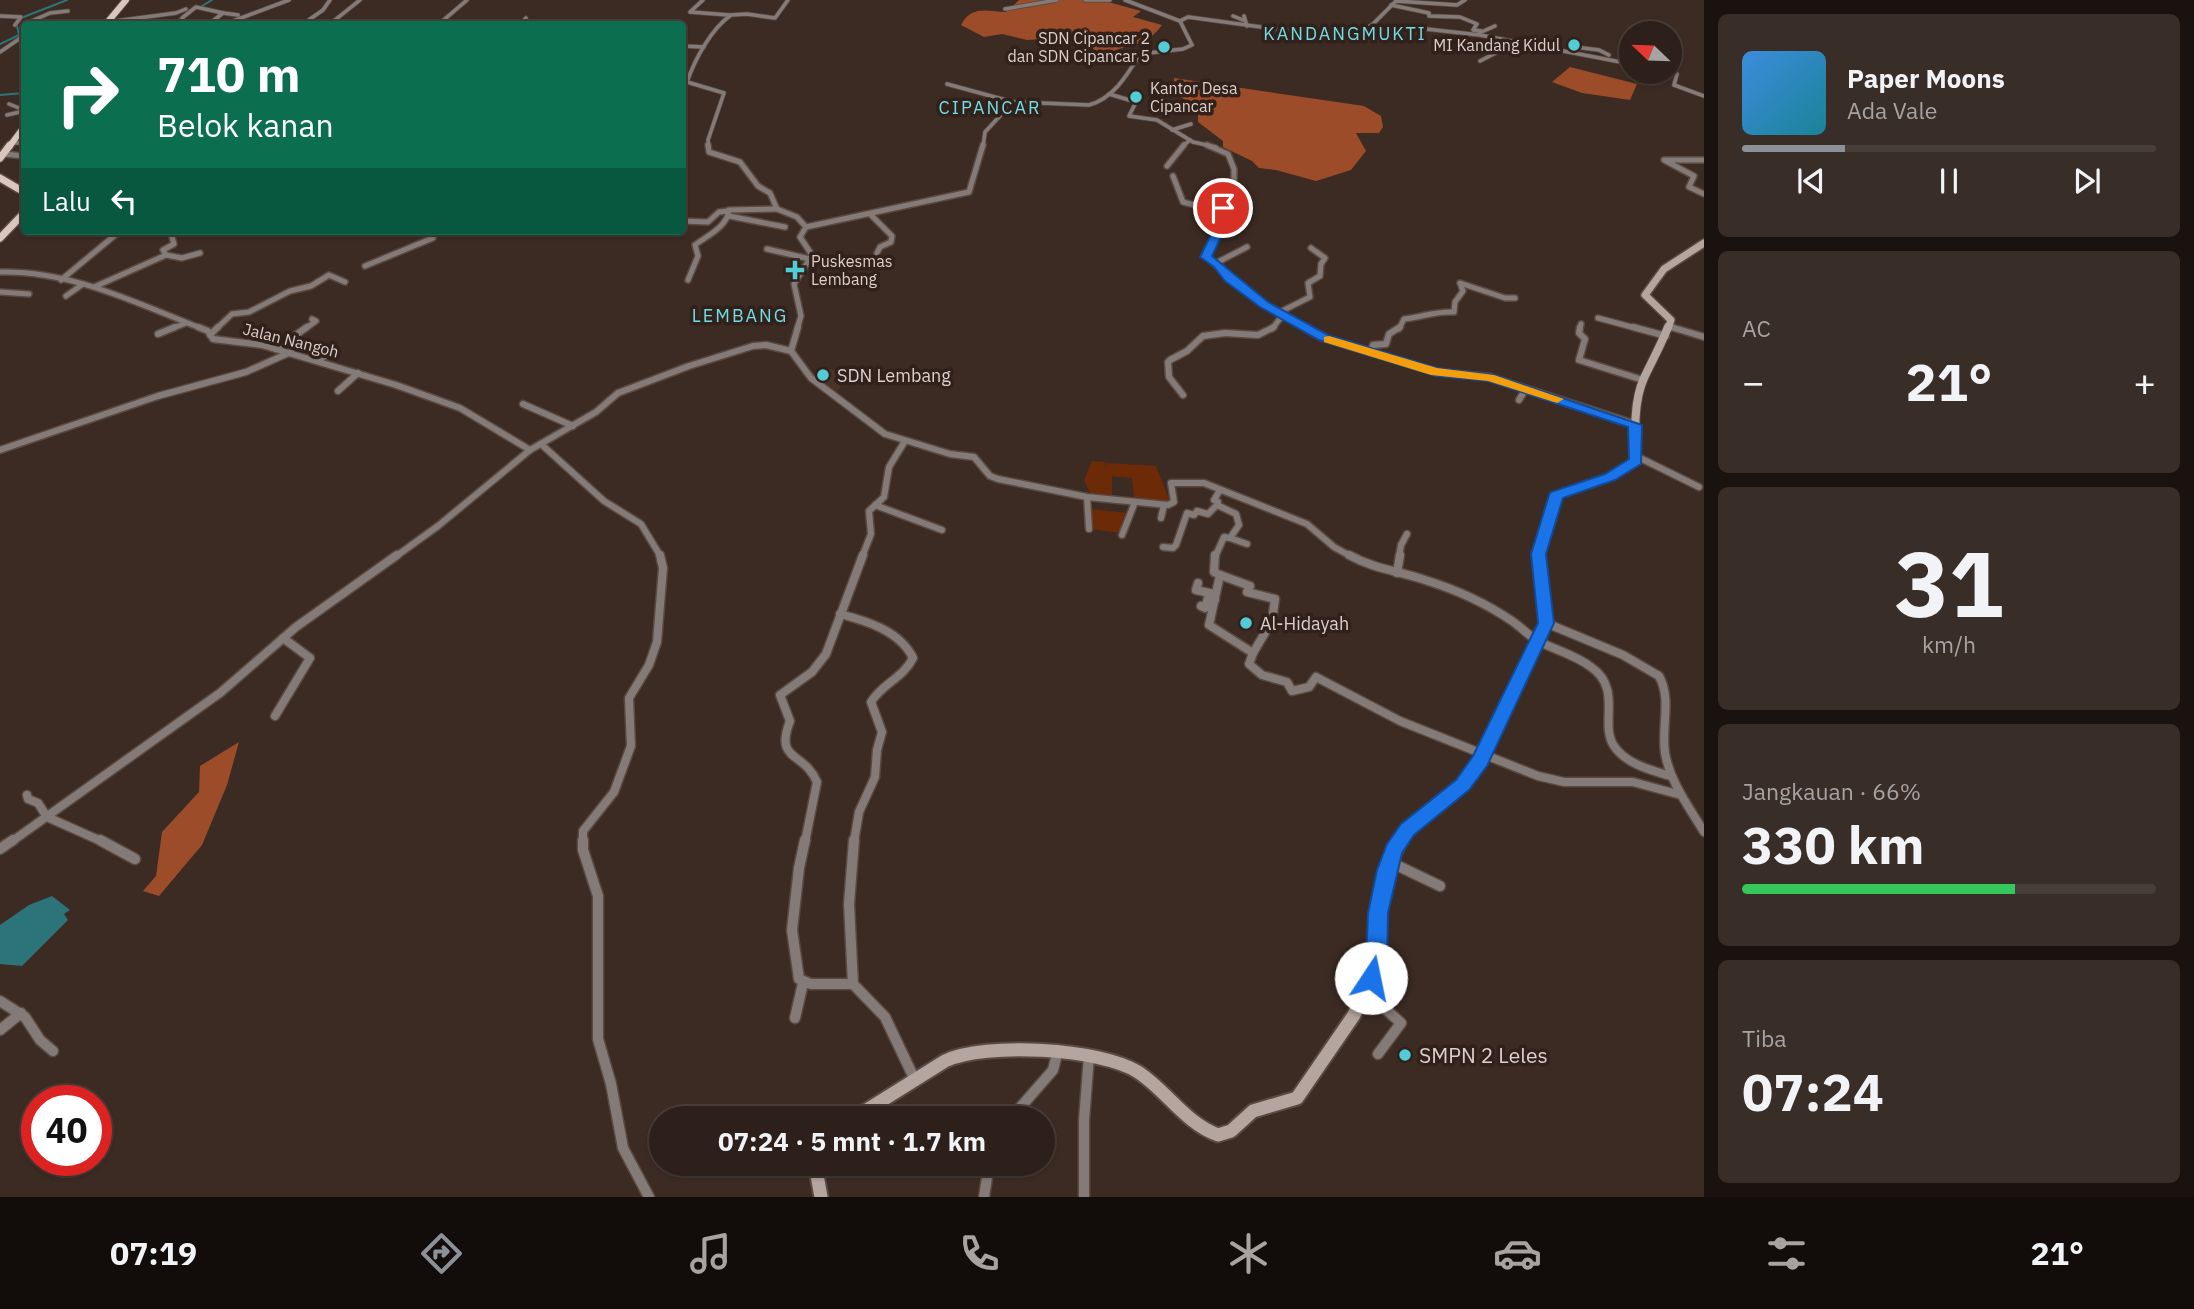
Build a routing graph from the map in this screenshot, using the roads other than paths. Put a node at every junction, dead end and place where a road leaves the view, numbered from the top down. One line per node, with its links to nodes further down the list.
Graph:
1 (126, 0): 29 (main road)
2 (289, 0): 32 (street)
3 (330, 0): 33 (street)
4 (360, 0): 34 (street)
5 (467, 0): 35 (street)
6 (702, 0): 18 (street)
7 (788, 0): 22 (street)
8 (1057, 0): 16 (street)
9 (1085, 0): 10 (street)
10 (1110, 0)
11 (1125, 0): 37 (street)
12 (1465, 0): 13 (street)
13 (1439, 2): 14 (street)
14 (1391, 5): 40 (street); 43 (street)
15 (186, 9): 30 (street)
16 (1005, 9)
17 (68, 11): 28 (street)
18 (690, 12): 21 (street); 22 (street)
19 (223, 13): 20 (street); 25 (street); 31 (street)
20 (238, 15)
21 (685, 15)
22 (729, 15): 47 (street)
23 (0, 16): 38 (street)
24 (1233, 16): 27 (street)
25 (182, 18)
26 (526, 19): 36 (street)
27 (1245, 20): 37 (street); 43 (street)
28 (31, 21)
29 (109, 21)
30 (121, 21)
31 (213, 21)
32 (233, 21)
33 (307, 21)
34 (334, 21)
35 (442, 21)
36 (524, 21)
37 (1180, 21): 55 (street)
38 (21, 25)
39 (1495, 26): 40 (street)
40 (1482, 32): 41 (street)
41 (1476, 35): 43 (street); 45 (street)
42 (21, 37): 49 (street)
43 (1356, 37)
44 (1522, 40): 45 (street)
45 (1516, 43): 50 (street); 52 (street)
46 (686, 46): 47 (street)
47 (704, 47): 76 (street)
48 (1576, 47): 50 (street)
49 (0, 52)
50 (1616, 59): 51 (street)
51 (1619, 60)
52 (1480, 61)
53 (947, 84): 57 (street)
54 (1674, 84): 56 (street)
55 (1109, 94): 57 (street); 63 (street)
56 (1704, 95)
57 (1013, 102): 79 (street)
58 (3, 108): 59 (street)
59 (21, 110)
60 (21, 112): 61 (street)
61 (7, 115)
62 (1191, 124): 63 (street)
63 (1172, 130): 65 (street)
64 (21, 131): 66 (main road)
65 (1190, 140): 71 (street); 77 (street)
66 (13, 143): 67 (street); 68 (main road)
67 (21, 143)
68 (3, 153): 69 (street)
69 (21, 156)
70 (1704, 160): 75 (street)
71 (1167, 166)
72 (1173, 176): 77 (street)
73 (0, 178): 74 (main road)
74 (21, 189)
75 (1704, 194)
76 (778, 209): 78 (street); 83 (street)
77 (1221, 212): 96 (street)
78 (729, 213): 81 (street); 82 (street); 100 (street)
79 (870, 215): 83 (street); 93 (street)
80 (21, 218): 87 (main road)
81 (686, 220)
82 (785, 227)
83 (806, 227): 95 (street)
84 (115, 235): 99 (street)
85 (432, 235): 97 (street)
86 (172, 237): 94 (street)
87 (0, 238)
88 (1704, 243): 113 (street)
89 (1247, 247): 96 (street)
90 (1311, 248): 108 (street)
91 (767, 249): 95 (street)
92 (200, 253): 94 (street)
93 (877, 253)
94 (166, 255): 103 (street)
95 (810, 260): 119 (street)
96 (1216, 263): 108 (street)
97 (365, 265)
98 (0, 272): 99 (street, Jalan Nangoh)
99 (61, 280): 102 (street, Jalan Nangoh)
100 (688, 280)
101 (345, 282): 115 (street)
102 (83, 284): 103 (street, Jalan Nangoh); 106 (street)
103 (94, 287): 111 (street, Jalan Nangoh)
104 (0, 292): 105 (street)
105 (29, 295)
106 (66, 296)
107 (1515, 298): 121 (street)
108 (1280, 314): 121 (street); 127 (street)
109 (312, 318): 117 (street)
110 (1598, 318): 113 (street)
111 (187, 323): 114 (street); 115 (street, Jalan Nangoh)
112 (1581, 324): 124 (street)
113 (1668, 332): 116 (street); 124 (street)
114 (158, 334)
115 (209, 335): 117 (street, Jalan Nangoh)
116 (1704, 337)
117 (276, 349): 120 (street, Jalan Nangoh)
118 (325, 350): 122 (street)
119 (791, 351): 131 (street); 132 (street)
120 (291, 352): 122 (street, Jalan Nangoh); 134 (street)
121 (1371, 353): 125 (street)
122 (319, 360): 123 (street, Jalan Nangoh)
123 (358, 373): 126 (street); 135 (street, Jalan Nangoh)
124 (1643, 380): 130 (street)
125 (1525, 390): 128 (street); 130 (street)
126 (338, 391)
127 (1183, 394)
128 (1519, 400)
129 (523, 404): 131 (street)
130 (1635, 425): 136 (street)
131 (573, 426): 133 (street)
132 (905, 441): 139 (street); 141 (street)
133 (541, 444): 135 (street); 191 (street)
134 (0, 450)
135 (530, 450): 161 (street)
136 (1638, 457): 137 (street); 159 (street)
137 (1699, 487)
138 (1220, 491): 142 (street); 143 (street); 152 (street)
139 (1087, 497): 140 (street); 145 (street)
140 (1135, 502): 142 (street); 148 (street)
141 (875, 505): 146 (street); 157 (street)
142 (1164, 505): 144 (street)
143 (1217, 505): 149 (street); 151 (street)
144 (1161, 518)
145 (1089, 529)
146 (942, 530)
147 (1407, 534): 152 (street)
148 (1122, 536)
149 (1230, 538): 150 (street); 153 (street)
150 (1247, 544)
151 (1163, 547)
152 (1397, 573): 162 (street)
153 (1220, 575): 155 (street); 163 (street)
154 (1198, 583): 155 (street)
155 (1215, 597): 156 (street); 160 (street)
156 (1200, 606)
157 (840, 614): 175 (street); 176 (street)
158 (1200, 622): 160 (street)
159 (1546, 623): 162 (street); 166 (street)
160 (1209, 625): 163 (street)
161 (283, 638): 164 (street); 169 (street)
162 (1536, 640): 165 (street); 166 (street)
163 (1253, 653): 165 (street)
164 (275, 716)
165 (1482, 756): 168 (street); 173 (street)
166 (1670, 776): 168 (street)
167 (26, 794): 169 (street)
168 (1681, 795): 170 (street)
169 (47, 817): 171 (street); 172 (street)
170 (1704, 832)
171 (0, 849)
172 (135, 859)
173 (1390, 861): 174 (street); 177 (street)
174 (1440, 886)
175 (803, 983): 176 (street); 180 (street)
176 (853, 984): 186 (street)
177 (1363, 996): 184 (street); 185 (street)
178 (0, 1001): 179 (street)
179 (21, 1013): 181 (street); 182 (street)
180 (795, 1018)
181 (0, 1030)
182 (52, 1051)
183 (1057, 1054): 185 (street); 186 (street); 188 (street)
184 (1378, 1054)
185 (1089, 1055): 194 (street)
186 (915, 1080): 187 (street)
187 (873, 1106)
188 (1021, 1106)
189 (817, 1176): 192 (street)
190 (988, 1176): 193 (street)
191 (649, 1197)
192 (821, 1197)
193 (985, 1197)
194 (1084, 1197)

